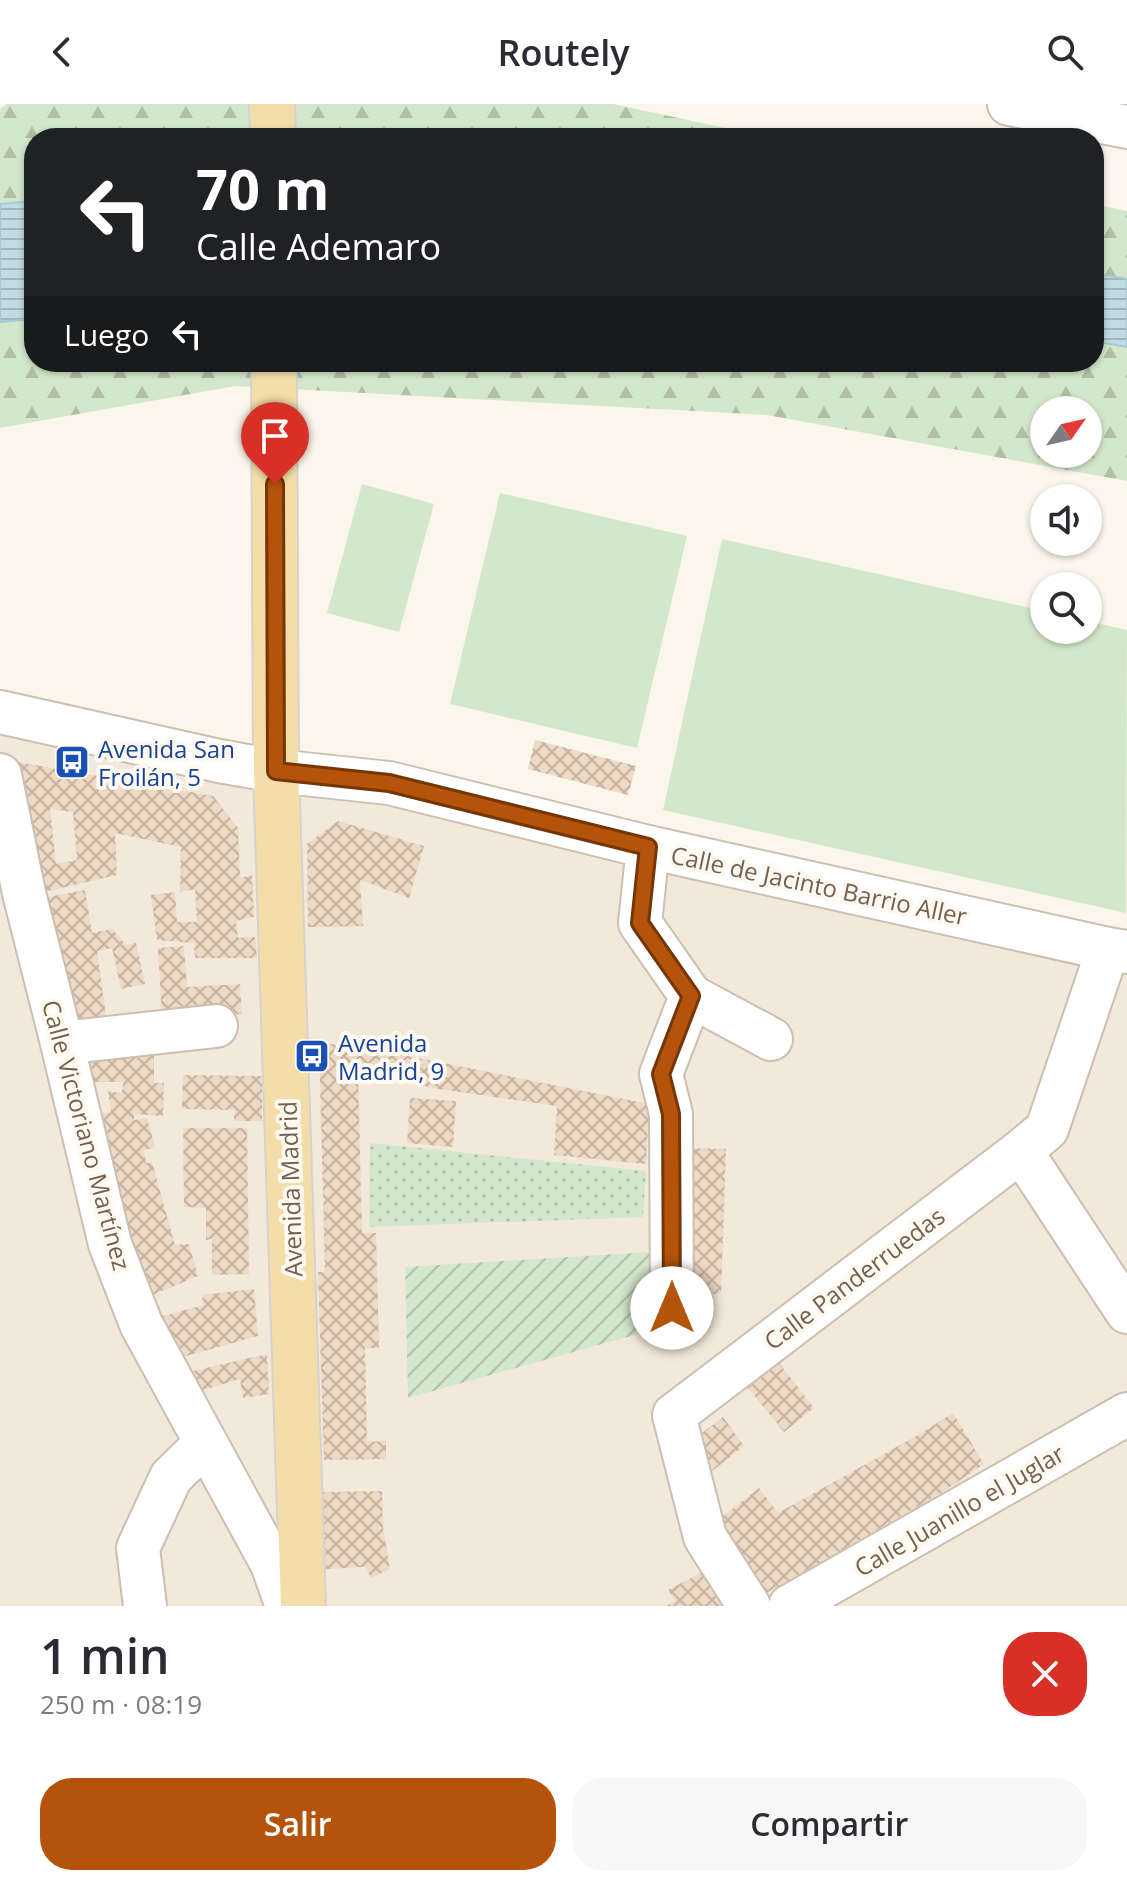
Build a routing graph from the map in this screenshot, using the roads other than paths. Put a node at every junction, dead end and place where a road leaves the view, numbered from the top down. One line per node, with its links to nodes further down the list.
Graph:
1 (272, 104): 4 (main road)
2 (1009, 104): 3 (street)
3 (1127, 127)
4 (273, 128)
5 (274, 372): 7 (main road, Avenida Madrid)
6 (0, 712): 7 (street, Calle de Jacinto Barrio Aller)
7 (276, 771): 9 (street, Calle de Jacinto Barrio Aller); 22 (main road, Avenida Madrid)
8 (0, 775): 14 (street, Calle Victoriano Martínez)
9 (648, 847): 10 (street, Calle de Jacinto Barrio Aller); 11 (street)
10 (1118, 950): 15 (street, Calle Panderruedas)
11 (691, 996): 13 (street); 16 (street)
12 (216, 1026): 14 (street)
13 (771, 1039)
14 (62, 1043): 19 (street, Calle Victoriano Martínez)
15 (1021, 1151): 17 (street); 23 (street, Calle Panderruedas)
16 (672, 1308)
17 (1127, 1312)
18 (1127, 1414): 24 (street, Calle Juanillo el Juglar)
19 (205, 1444): 20 (street); 21 (street, Calle Victoriano Martínez)
20 (145, 1606)
21 (287, 1606)
22 (303, 1606)
23 (749, 1606)
24 (790, 1606)

